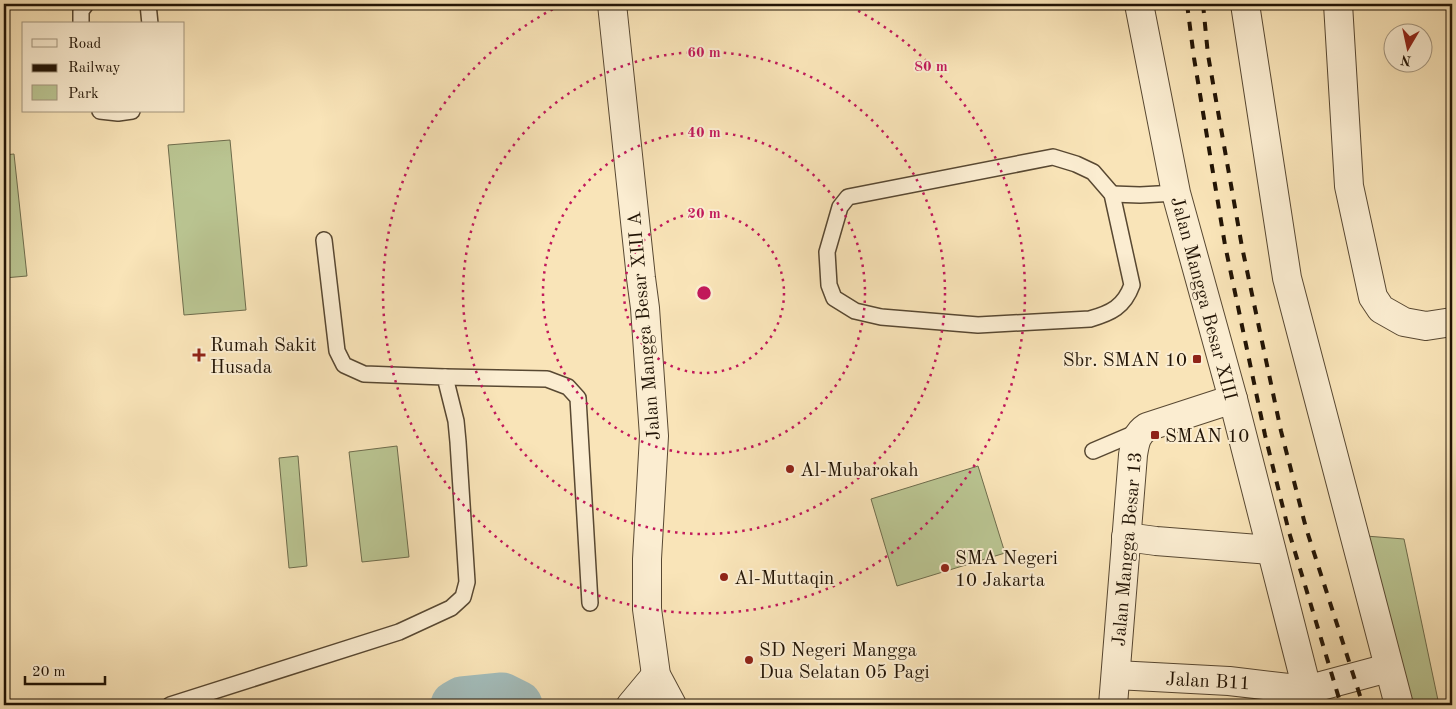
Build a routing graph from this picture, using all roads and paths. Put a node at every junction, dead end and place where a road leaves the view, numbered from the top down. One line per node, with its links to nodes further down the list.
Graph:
1 (86, 4): 7 (lane)
2 (148, 4): 8 (lane)
3 (612, 4): 23 (street, Jalan Mangga Besar XIII A)
4 (1139, 4): 12 (street, Jalan Mangga Besar XIII)
5 (1245, 4): 22 (street)
6 (1338, 4): 14 (street)
7 (81, 22)
8 (150, 22)
9 (109, 112): 10 (lane)
10 (125, 112)
11 (1112, 194): 11 (lane); 12 (lane)
12 (1176, 194): 16 (street, Jalan Mangga Besar XIII)
13 (324, 240): 15 (lane)
14 (1452, 322)
15 (445, 377): 21 (lane); 26 (lane)
16 (1233, 399): 17 (street, Jalan Mangga Besar 13); 20 (street, Jalan Mangga Besar XIII)
17 (1141, 431): 18 (lane); 19 (street, Jalan Mangga Besar 13)
18 (1093, 451)
19 (1126, 537): 20 (street); 24 (street, Jalan Mangga Besar 13)
20 (1271, 550): 25 (street, Jalan Mangga Besar XIII)
21 (590, 603)
22 (1388, 668): 25 (street, Jalan B11); 30 (street)
23 (656, 675): 27 (street); 28 (street, Jalan Mangga Besar XIII A)
24 (1116, 675): 25 (street, Jalan B11); 29 (street, Jalan Mangga Besar 13)
25 (1308, 697)
26 (170, 705)
27 (631, 705)
28 (672, 705)
29 (1113, 705)
30 (1398, 705)

